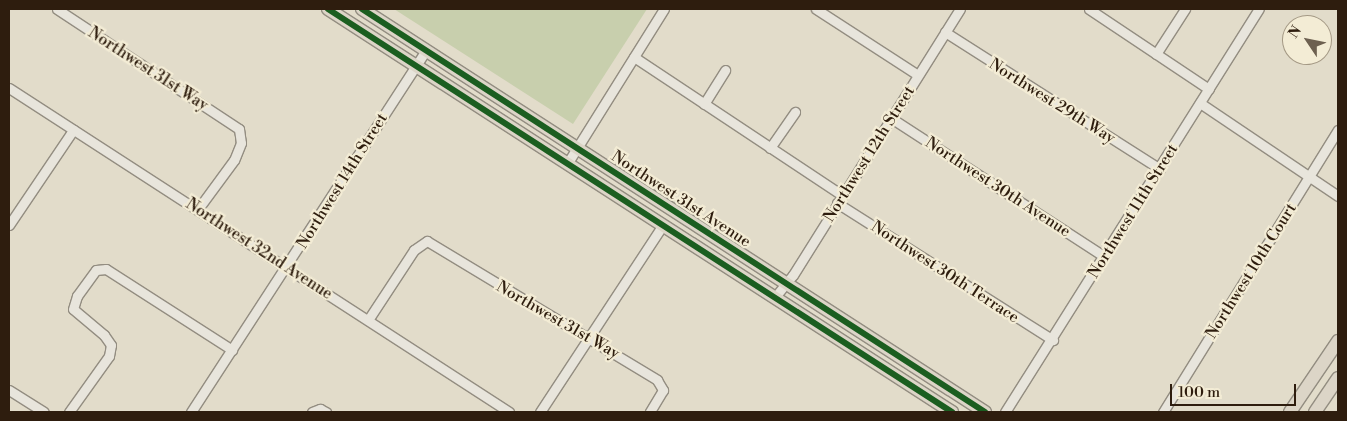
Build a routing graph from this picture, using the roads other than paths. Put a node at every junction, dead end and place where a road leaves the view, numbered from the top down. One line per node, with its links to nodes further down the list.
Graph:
1 (57, 9): 32 (street, Northwest 31st Way)
2 (328, 9): 14 (main road, Northwest 31st Avenue)
3 (362, 9): 11 (main road, Northwest 31st Avenue)
4 (664, 9): 13 (street)
5 (816, 9): 16 (street)
6 (960, 9): 10 (street, Northwest 12th Street)
7 (1089, 9): 12 (street)
8 (1185, 9): 12 (street)
9 (1259, 9): 18 (street, Northwest 11th Street)
10 (945, 32): 16 (street, Northwest 12th Street); 28 (street, Northwest 29th Way)
11 (426, 50): 14 (street, Northwest 14th Street); 25 (main road, Northwest 31st Avenue)
12 (1156, 54): 18 (street)
13 (634, 58): 20 (street, Northwest 30th Terrace); 25 (street)
14 (416, 65): 27 (main road, Northwest 31st Avenue); 37 (street, Northwest 14th Street)
15 (725, 70): 20 (street)
16 (918, 75): 22 (street, Northwest 12th Street)
17 (9, 88): 23 (street, Northwest 32nd Avenue)
18 (1209, 89): 19 (street, Northwest 11th Street)
19 (1200, 103): 28 (street, Northwest 11th Street); 29 (street)
20 (704, 104): 26 (street, Northwest 30th Terrace)
21 (795, 112): 26 (street)
22 (891, 118): 31 (street, Northwest 12th Street); 36 (street, Northwest 30th Avenue)
23 (73, 130): 32 (street, Northwest 32nd Avenue); 33 (street)
24 (1338, 130): 29 (street, Northwest 10th Court)
25 (577, 147): 27 (street); 35 (main road, Northwest 31st Avenue)
26 (770, 148): 31 (street, Northwest 30th Terrace)
27 (567, 164): 34 (main road, Northwest 31st Avenue)
28 (1160, 169): 36 (street, Northwest 11th Street)
29 (1309, 177): 30 (street); 58 (street, Northwest 10th Court)
30 (1338, 196)
31 (840, 199): 38 (street, Northwest 12th Street); 42 (street, Northwest 30th Terrace)
32 (198, 210): 37 (street, Northwest 32nd Avenue)
33 (9, 225)
34 (663, 225): 35 (main road); 39 (main road, Northwest 31st Avenue); 41 (street)
35 (700, 228): 38 (main road, Northwest 31st Avenue)
36 (1106, 257): 42 (street, Northwest 11th Street)
37 (288, 267): 40 (street, Northwest 32nd Avenue); 44 (street, Northwest 14th Street)
38 (786, 283): 39 (street, Northwest 12th Street); 56 (main road, Northwest 31st Avenue)
39 (775, 297): 55 (main road, Northwest 31st Avenue)
40 (368, 320): 41 (street, Northwest 31st Way); 52 (street, Northwest 32nd Avenue)
41 (586, 340): 53 (street); 54 (street, Northwest 31st Way)
42 (1052, 340): 57 (street, Northwest 11th Street)
43 (1338, 341): 59 (main road)
44 (232, 350): 48 (street); 49 (street, Northwest 14th Street)
45 (1338, 378): 60 (main road)
46 (9, 390): 47 (street)
47 (44, 412)
48 (69, 412)
49 (191, 412)
50 (312, 412): 51 (street)
51 (326, 412)
52 (508, 412)
53 (540, 412)
54 (650, 412)
55 (952, 412)
56 (985, 412)
57 (1005, 412)
58 (1163, 412)
59 (1290, 412)
60 (1315, 412)

